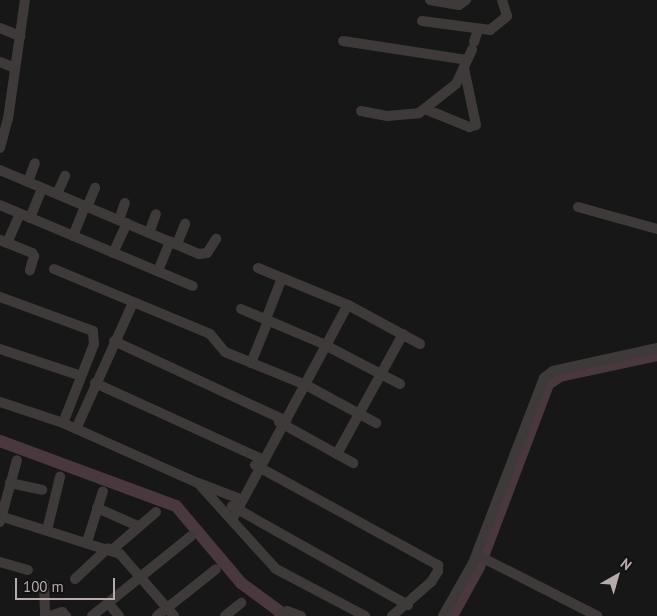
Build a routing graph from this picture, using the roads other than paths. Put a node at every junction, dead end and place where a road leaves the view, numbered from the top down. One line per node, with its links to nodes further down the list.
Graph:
1 (24, 0): 8 (street)
2 (430, 0): 3 (street)
3 (466, 0)
4 (502, 0): 7 (street)
5 (422, 20): 7 (street)
6 (0, 28): 8 (street)
7 (478, 30): 11 (street)
8 (20, 36): 12 (street)
9 (343, 41): 11 (street)
10 (0, 62): 12 (street)
11 (465, 64): 15 (street); 15 (street)
12 (15, 68): 14 (street)
13 (0, 100): 14 (street)
14 (10, 104): 17 (street)
15 (425, 109): 16 (street)
16 (361, 111)
17 (0, 148)
18 (35, 163): 21 (street)
19 (0, 170): 21 (street)
20 (65, 176): 24 (street)
21 (28, 182): 22 (street)
22 (42, 188): 24 (street); 30 (street)
23 (95, 188): 27 (street)
24 (57, 194): 27 (street)
25 (125, 203): 31 (street)
26 (0, 205): 30 (street)
27 (86, 206): 31 (street); 35 (street)
28 (578, 207): 33 (street)
29 (156, 214): 34 (street)
30 (24, 216): 35 (street); 37 (street)
31 (123, 222): 34 (street); 39 (street)
32 (185, 224): 38 (street)
33 (657, 229)
34 (149, 233): 38 (street)
35 (74, 236): 39 (street)
36 (216, 238): 38 (street)
37 (4, 242): 42 (street)
38 (174, 243): 43 (street)
39 (113, 252): 43 (street)
40 (258, 268): 44 (street)
41 (54, 269): 47 (street)
42 (30, 270)
43 (158, 271): 45 (street)
44 (282, 278): 48 (street); 50 (street)
45 (193, 286)
46 (0, 297): 59 (street)
47 (133, 302): 52 (street); 57 (street)
48 (345, 304): 51 (street); 54 (street)
49 (241, 309): 50 (street)
50 (267, 320): 54 (street); 57 (street)
51 (403, 334): 53 (street); 58 (street)
52 (114, 341): 60 (street); 65 (street)
53 (420, 344)
54 (324, 345): 58 (street); 61 (street)
55 (657, 348): 87 (street)
56 (0, 349): 59 (street)
57 (252, 363): 61 (street)
58 (381, 374): 62 (street); 64 (street)
59 (80, 376): 66 (street)
60 (95, 383): 68 (street); 71 (street)
61 (303, 384): 64 (street); 65 (street)
62 (400, 384)
63 (0, 402): 66 (street)
64 (359, 414): 67 (street); 69 (street)
65 (282, 421): 69 (street); 71 (street)
66 (63, 423): 68 (street)
67 (376, 423)
68 (76, 428): 75 (street)
69 (336, 454): 72 (street)
70 (17, 460): 74 (street)
71 (260, 462): 79 (street); 96 (street)
72 (352, 463)
73 (60, 477): 83 (street)
74 (10, 483): 76 (street); 81 (street)
75 (198, 483): 79 (street); 79 (street)
76 (42, 490)
77 (103, 491): 78 (street)
78 (98, 508): 82 (street); 85 (street)
79 (233, 510): 96 (street); 107 (street)
80 (156, 512): 82 (street)
81 (0, 518): 83 (street)
82 (138, 526): 86 (street)
83 (47, 530): 85 (street)
84 (191, 536): 91 (street)
85 (87, 542): 86 (street)
86 (110, 549): 91 (street); 92 (street)
87 (477, 555): 109 (street); 110 (street)
88 (0, 562): 90 (street)
89 (216, 569): 97 (street)
90 (28, 570)
91 (141, 576): 94 (street); 97 (street)
92 (75, 579)
93 (44, 584): 98 (street)
94 (108, 603): 101 (street); 102 (street)
95 (242, 603): 104 (street)
96 (408, 605): 108 (street)
97 (171, 612): 103 (street)
98 (45, 616)
99 (49, 616): 100 (street)
100 (66, 616)
101 (92, 616)
102 (118, 616)
103 (157, 616)
104 (225, 616)
105 (279, 616): 106 (street)
106 (300, 616)
107 (365, 616)
108 (392, 616)
109 (443, 616)
110 (597, 616)

